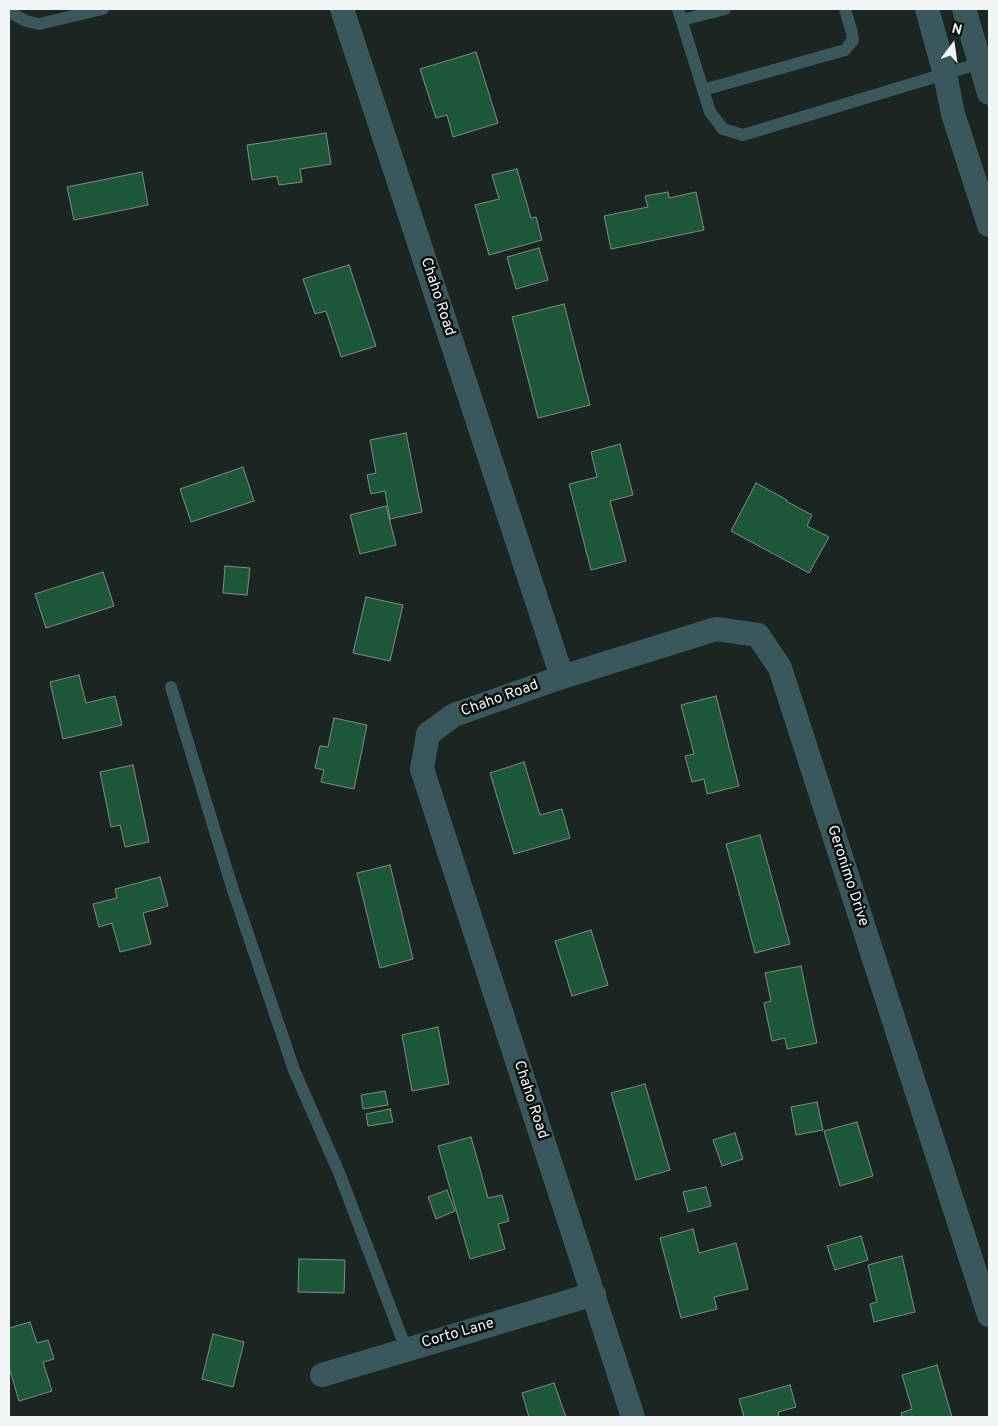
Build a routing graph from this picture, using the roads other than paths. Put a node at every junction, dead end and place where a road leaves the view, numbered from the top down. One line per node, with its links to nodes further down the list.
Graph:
1 (103, 9): 7 (lane)
2 (342, 9): 14 (street, Chaho Road)
3 (725, 9): 8 (lane)
4 (845, 9): 11 (lane)
5 (927, 9): 10 (street)
6 (964, 9): 9 (street)
7 (9, 10)
8 (680, 15): 11 (lane)
9 (985, 62): 10 (lane); 12 (street)
10 (945, 74): 11 (lane); 13 (street)
11 (703, 90)
12 (989, 93)
13 (989, 225)
14 (562, 677): 16 (street, Chaho Road); 17 (street, Geronimo Drive)
15 (171, 687): 18 (lane)
16 (594, 1294): 18 (street, Corto Lane); 20 (street, Chaho Road)
17 (989, 1315)
18 (406, 1349): 19 (street, Corto Lane)
19 (322, 1375)
20 (634, 1417)

